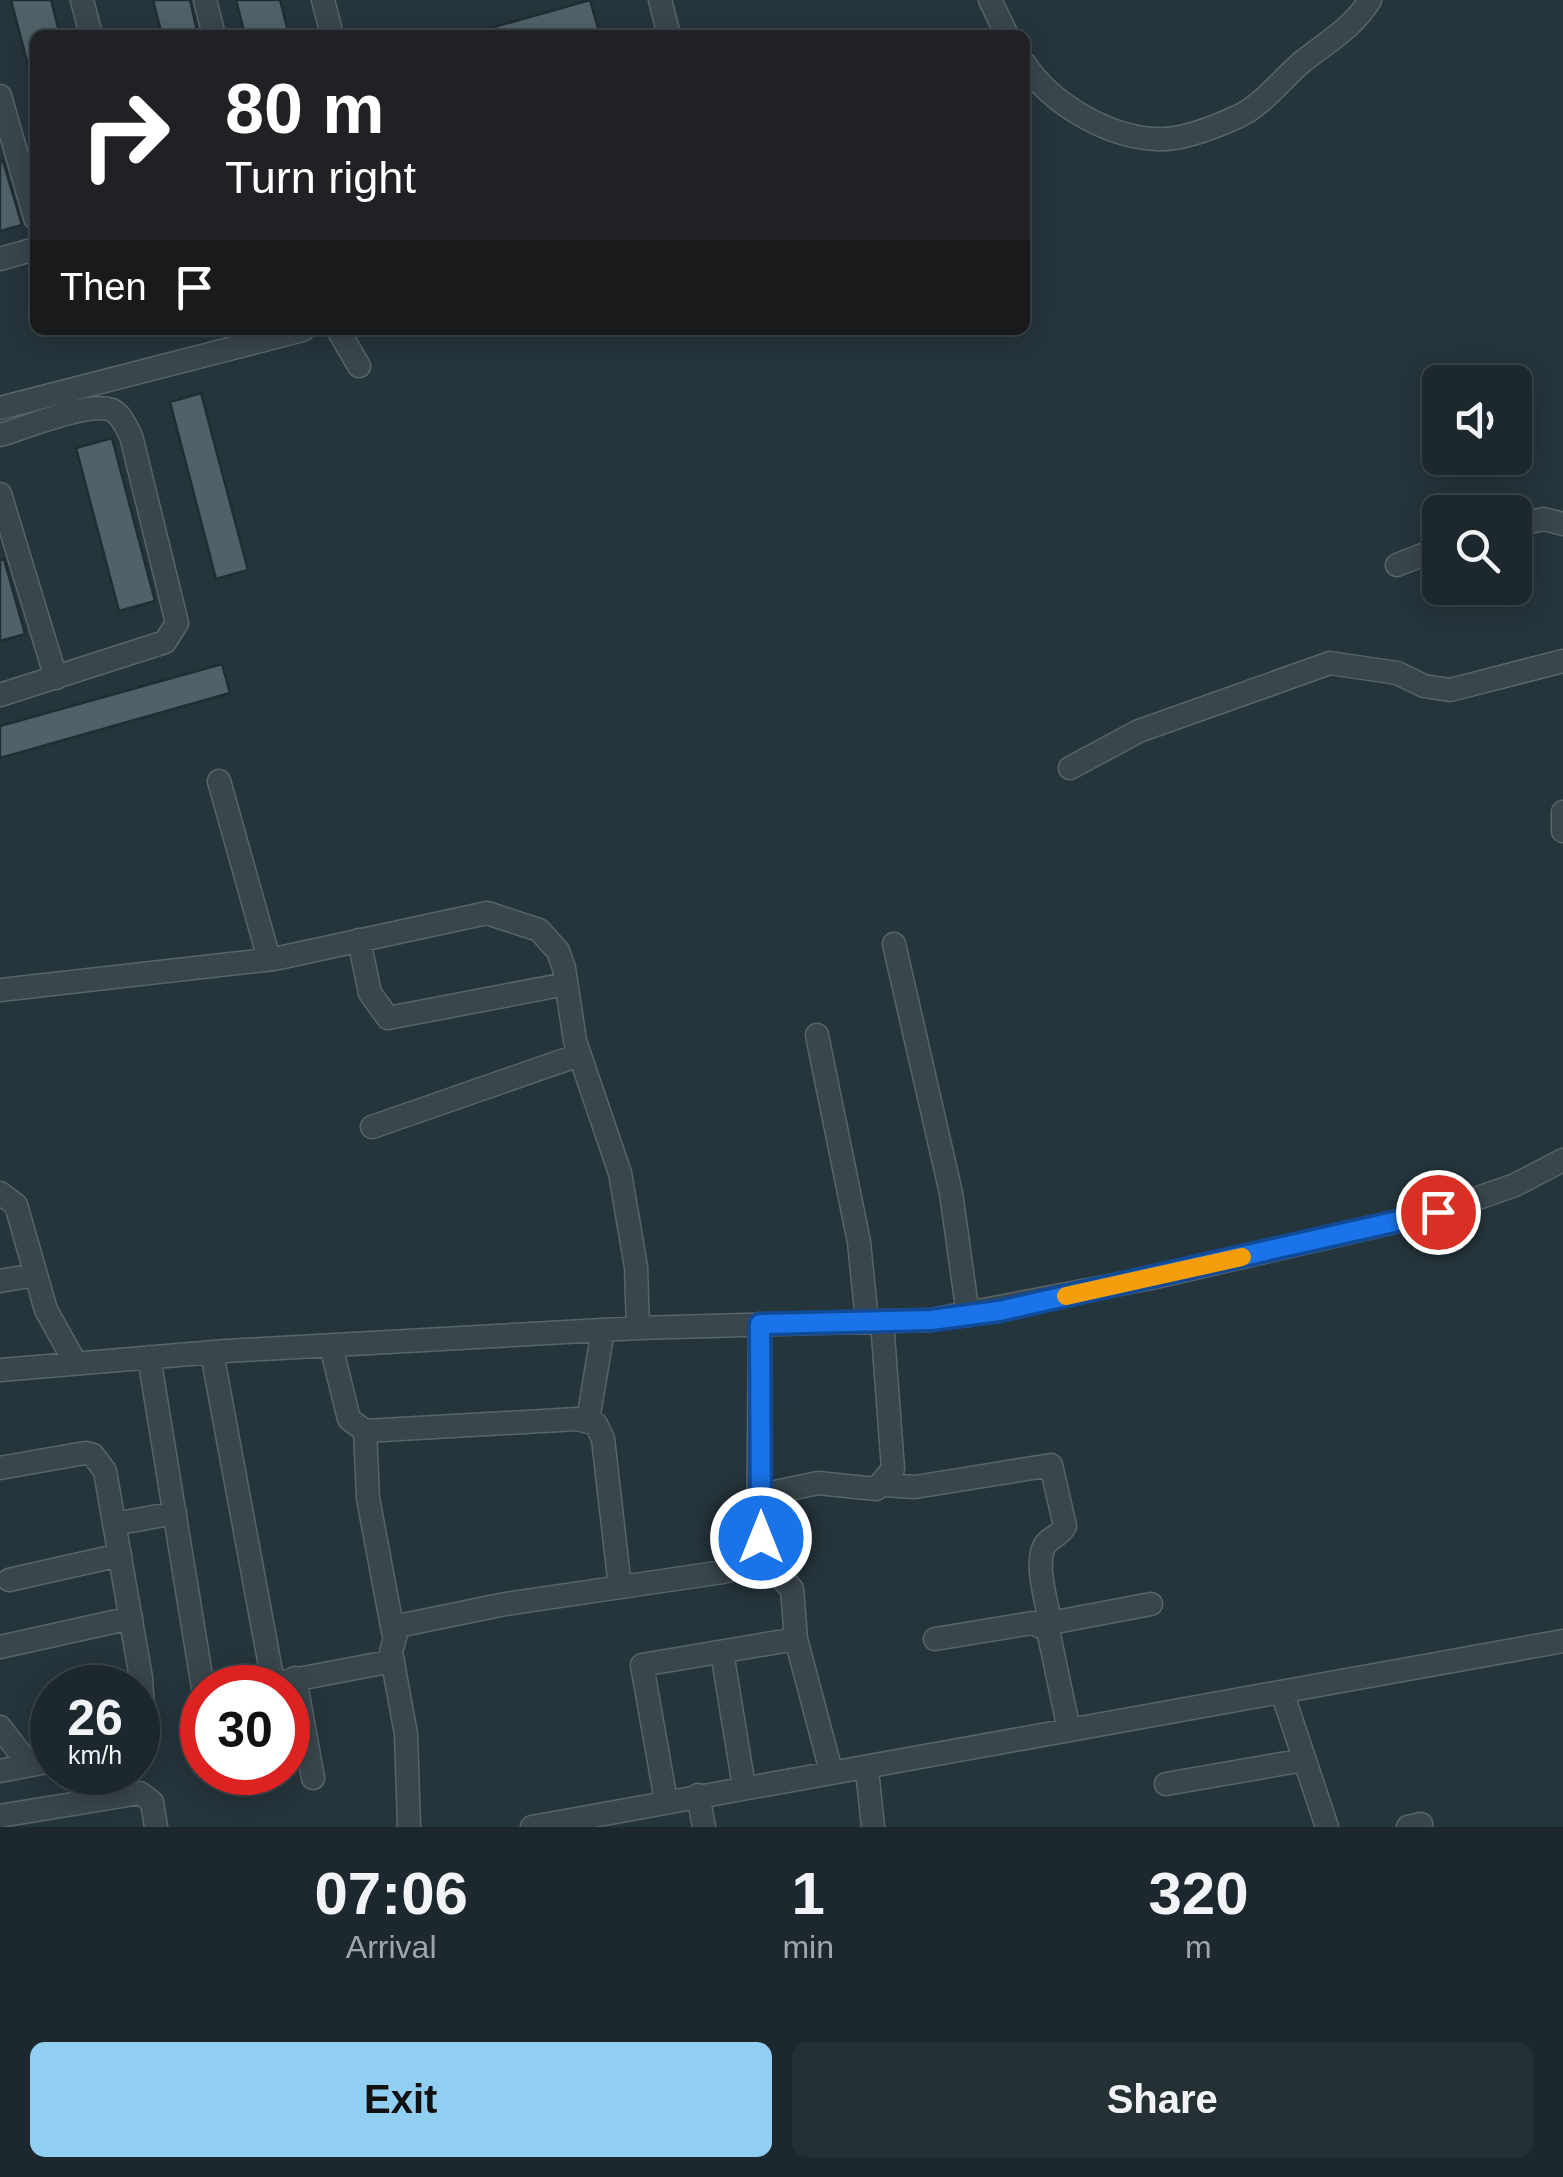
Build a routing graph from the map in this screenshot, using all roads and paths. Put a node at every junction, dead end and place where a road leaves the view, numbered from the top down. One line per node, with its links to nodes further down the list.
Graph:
1 (82, 0): 7 (street)
2 (205, 0): 8 (street)
3 (323, 0): 9 (street)
4 (660, 0): 10 (street)
5 (990, 0): 11 (street)
6 (1367, 2): 12 (street)
7 (90, 30)
8 (213, 30)
9 (331, 30)
10 (668, 30)
11 (1005, 30)
12 (1030, 69)
13 (0, 96): 14 (street)
14 (30, 201)
15 (30, 251): 16 (street)
16 (0, 259)
17 (284, 335): 20 (street)
18 (341, 335): 19 (street)
19 (359, 366)
20 (0, 408)
21 (0, 435): 28 (street)
22 (0, 494): 28 (street)
23 (1532, 521): 24 (street)
24 (1563, 524)
25 (1422, 555): 26 (street)
26 (1397, 565)
27 (1563, 661): 30 (street)
28 (56, 678): 29 (street)
29 (0, 694)
30 (1070, 768)
31 (220, 781): 36 (street)
32 (1563, 812): 33 (street)
33 (1563, 832)
34 (359, 940): 36 (street); 37 (street); 37 (street)
35 (894, 944): 46 (street)
36 (269, 959): 38 (street)
37 (566, 984): 40 (street)
38 (0, 990)
39 (816, 1034): 47 (street)
40 (580, 1055): 41 (street); 49 (street)
41 (372, 1127)
42 (1563, 1160): 46 (street)
43 (0, 1193): 44 (street)
44 (34, 1275): 45 (street); 54 (street)
45 (0, 1281)
46 (968, 1315): 47 (street)
47 (874, 1321): 48 (street); 59 (street)
48 (760, 1324): 49 (street); 60 (street)
49 (638, 1328): 50 (street)
50 (602, 1330): 51 (street); 56 (street)
51 (331, 1346): 52 (street); 57 (street)
52 (212, 1352): 53 (street); 79 (street)
53 (149, 1357): 54 (street); 61 (street)
54 (75, 1362): 55 (street)
55 (0, 1370)
56 (588, 1420): 57 (street); 66 (street)
57 (365, 1432): 70 (street)
58 (0, 1468): 62 (street)
59 (884, 1485): 60 (street); 69 (street)
60 (761, 1495): 64 (street)
61 (175, 1513): 62 (street); 78 (street)
62 (114, 1524): 63 (street)
63 (120, 1555): 65 (street); 68 (street)
64 (751, 1562): 66 (street); 71 (street)
65 (8, 1580)
66 (620, 1588): 70 (street)
67 (1151, 1604): 69 (street)
68 (131, 1618): 74 (street); 77 (street)
69 (1045, 1624): 72 (street); 83 (street)
70 (393, 1632): 76 (street)
71 (796, 1639): 75 (street); 89 (street)
72 (935, 1639)
73 (1563, 1640): 81 (street)
74 (0, 1648)
75 (722, 1652): 92 (street); 94 (street)
76 (393, 1661): 80 (street); 98 (street)
77 (139, 1665)
78 (199, 1665)
79 (273, 1665)
80 (310, 1676)
81 (1282, 1692): 83 (street); 84 (street)
82 (0, 1728): 85 (street)
83 (1069, 1730): 87 (street)
84 (1304, 1760): 91 (street); 96 (street)
85 (29, 1766): 88 (street)
86 (310, 1770): 90 (street)
87 (867, 1770): 89 (street); 101 (street)
88 (0, 1771)
89 (831, 1771): 92 (street)
90 (313, 1778)
91 (1166, 1784)
92 (744, 1787): 93 (street)
93 (698, 1795): 94 (street); 100 (street)
94 (666, 1801): 99 (street)
95 (0, 1816): 97 (street)
96 (1322, 1826)
97 (156, 1827)
98 (409, 1827)
99 (532, 1827)
100 (704, 1827)
101 (873, 1827)

